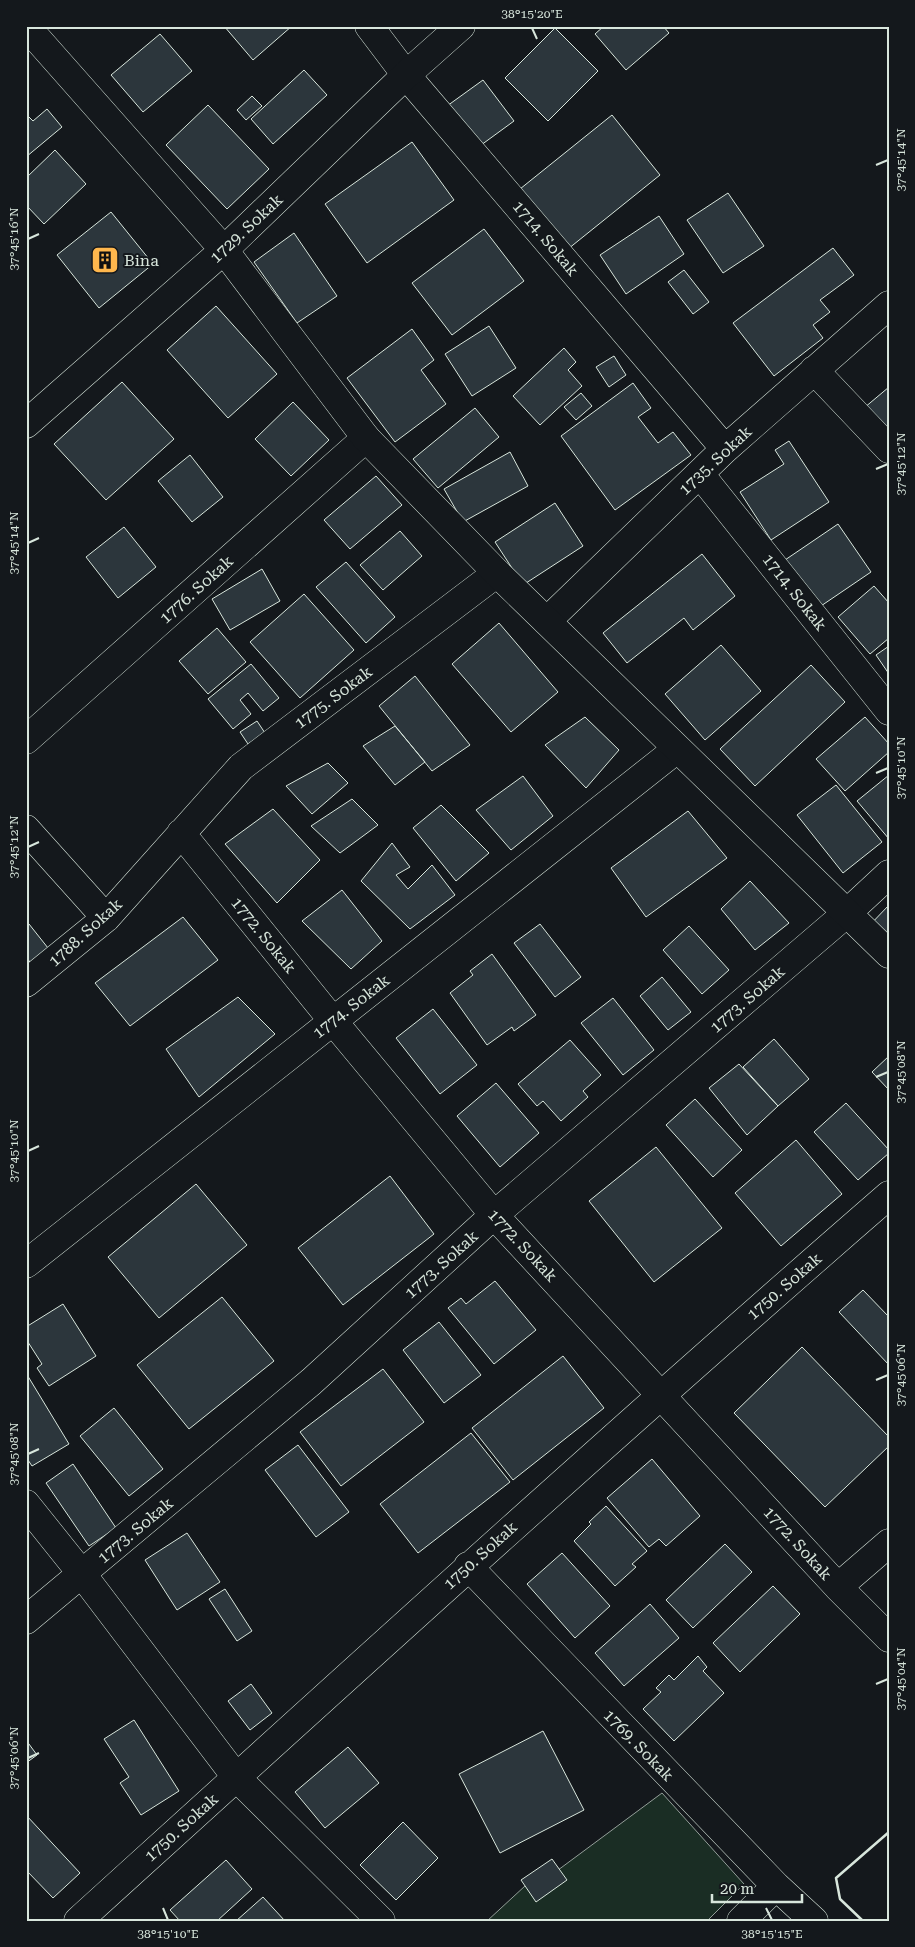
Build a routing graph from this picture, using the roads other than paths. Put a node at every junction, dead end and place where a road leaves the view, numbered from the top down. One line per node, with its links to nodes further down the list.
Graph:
1 (26, 26): 5 (street)
2 (369, 26): 4 (street, 1714. Sokak)
3 (461, 26): 4 (street, 1729. Sokak)
4 (406, 75): 5 (street, 1729. Sokak); 10 (street, 1714. Sokak)
5 (224, 250): 8 (street, 1729. Sokak); 9 (street)
6 (889, 305): 7 (street, 1735. Sokak)
7 (814, 370): 10 (street, 1735. Sokak); 11 (street)
8 (26, 424)
9 (366, 438): 13 (street); 16 (street, 1776. Sokak)
10 (725, 449): 12 (street, 1735. Sokak)
11 (889, 449)
12 (700, 474): 14 (street, 1735. Sokak); 15 (street, 1714. Sokak)
13 (497, 573): 14 (street); 19 (street, 1775. Sokak)
14 (548, 621): 17 (street)
15 (889, 711)
16 (26, 740)
17 (677, 749): 21 (street); 25 (street, 1774. Sokak)
18 (26, 829): 22 (street)
19 (181, 833): 22 (street, 1788. Sokak); 25 (street, 1772. Sokak)
20 (889, 874): 21 (street, 1773. Sokak)
21 (846, 913): 23 (street); 27 (street, 1773. Sokak)
22 (106, 918): 24 (street, 1788. Sokak)
23 (889, 954)
24 (26, 983)
25 (333, 1021): 27 (street, 1772. Sokak); 28 (street, 1774. Sokak)
26 (889, 1195): 29 (street, 1750. Sokak)
27 (494, 1215): 29 (street, 1772. Sokak); 33 (street, 1773. Sokak)
28 (26, 1264)
29 (661, 1393): 32 (street, 1750. Sokak); 34 (street, 1772. Sokak)
30 (26, 1504): 33 (street)
31 (889, 1542): 34 (street)
32 (468, 1566): 37 (street, 1750. Sokak); 38 (street, 1769. Sokak)
33 (82, 1574): 35 (street, 1773. Sokak); 37 (street)
34 (838, 1587): 36 (street, 1772. Sokak)
35 (26, 1620)
36 (889, 1638)
37 (236, 1777): 39 (street, 1750. Sokak); 40 (street)
38 (776, 1886): 41 (street); 42 (street, 1769. Sokak)
39 (78, 1921)
40 (381, 1921)
41 (741, 1921)
42 (814, 1921)

